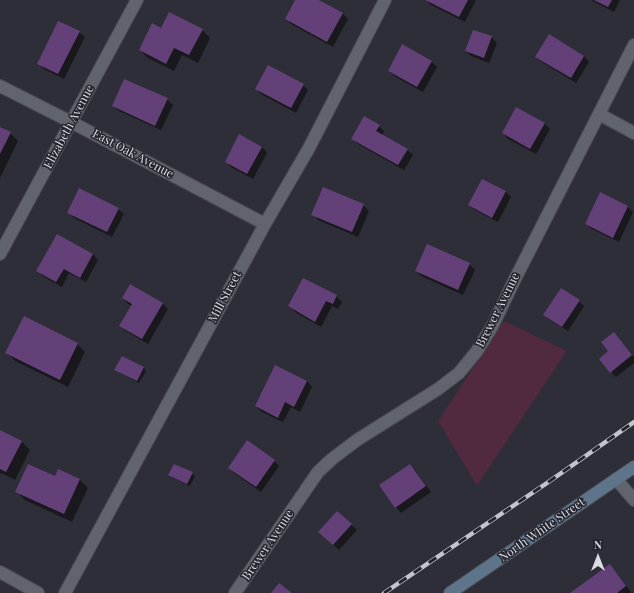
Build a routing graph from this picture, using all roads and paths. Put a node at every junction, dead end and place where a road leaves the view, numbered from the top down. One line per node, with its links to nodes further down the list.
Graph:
1 (137, 0): 6 (street, Elizabeth Avenue)
2 (386, 0): 8 (street, Mill Street)
3 (634, 45): 5 (street, Brewer Avenue)
4 (0, 86): 6 (street, East Oak Avenue)
5 (599, 114): 7 (street); 16 (street, Brewer Avenue)
6 (71, 122): 8 (street, East Oak Avenue); 9 (street, Elizabeth Avenue)
7 (634, 132)
8 (265, 224): 15 (street, Mill Street)
9 (0, 254)
10 (634, 467): 11 (main road, North White Street)
11 (616, 479): 12 (street); 17 (main road, North White Street)
12 (634, 500)
13 (0, 572): 14 (street)
14 (38, 593)
15 (65, 593)
16 (235, 593)
17 (450, 593)

